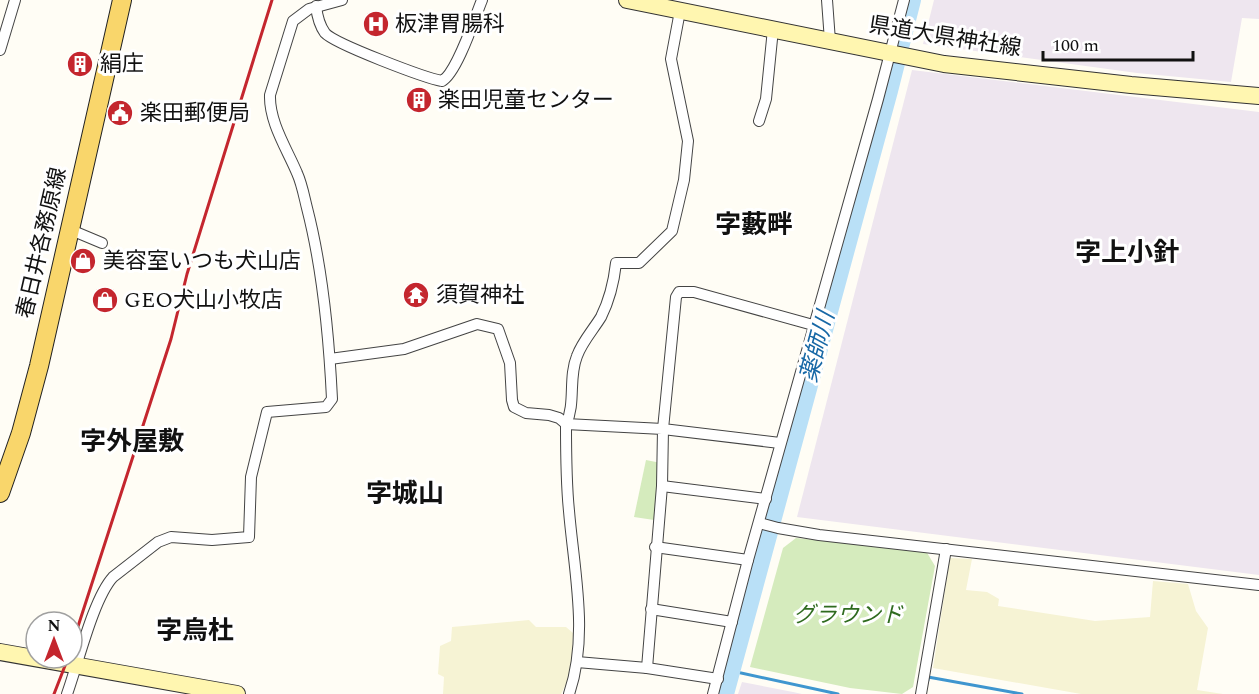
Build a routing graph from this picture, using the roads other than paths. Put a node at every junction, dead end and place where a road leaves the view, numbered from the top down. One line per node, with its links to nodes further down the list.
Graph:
1 (15, 0): 13 (street)
2 (122, 0): 17 (main road, 春日井各務原線)
3 (482, 0): 9 (street)
4 (627, 0): 8 (main road, 県道大県神社線)
5 (827, 0): 12 (street)
6 (904, 0): 14 (street)
7 (336, 1): 9 (street)
8 (664, 4): 10 (main road, 県道大県神社線)
9 (316, 6): 20 (street)
10 (681, 11): 11 (main road, 県道大県神社線); 21 (street)
11 (773, 29): 12 (main road, 県道大県神社線); 16 (street)
12 (830, 41): 14 (main road, 県道大県神社線)
13 (0, 50)
14 (889, 52): 15 (main road, 県道大県神社線); 19 (street)
15 (1259, 96)
16 (759, 121)
17 (71, 230): 18 (street); 25 (main road, 春日井各務原線)
18 (102, 243)
19 (813, 325): 22 (street); 23 (street)
20 (330, 359): 21 (street); 34 (street)
21 (566, 424): 22 (street); 37 (street)
22 (663, 429): 23 (street); 24 (street)
23 (780, 443): 26 (street)
24 (662, 486): 26 (street); 28 (street)
25 (0, 493)
26 (766, 499): 27 (street)
27 (762, 523): 29 (street); 30 (street)
28 (655, 547): 30 (street); 32 (street)
29 (946, 549): 31 (street); 46 (street)
30 (748, 560): 33 (street)
31 (1259, 585)
32 (651, 609): 33 (street); 39 (street)
33 (732, 622): 41 (street)
34 (84, 644)
35 (0, 652): 36 (main road)
36 (24, 656)
37 (577, 662): 39 (street); 44 (street)
38 (84, 666): 43 (main road)
39 (646, 668): 41 (street)
40 (75, 670): 42 (street)
41 (718, 680): 45 (street)
42 (68, 694)
43 (237, 694)
44 (569, 694)
45 (713, 694)
46 (921, 694)

